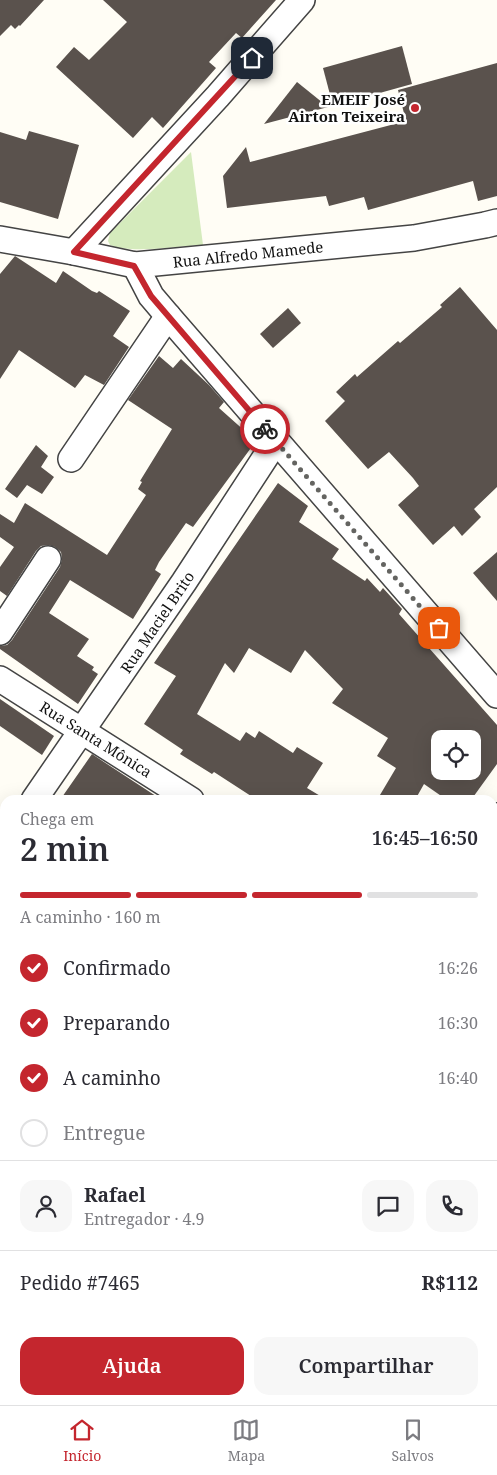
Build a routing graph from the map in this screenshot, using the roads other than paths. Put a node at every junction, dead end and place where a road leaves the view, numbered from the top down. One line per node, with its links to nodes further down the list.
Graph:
1 (302, 0): 4 (street)
2 (497, 222): 5 (street, Rua Alfredo Mamede)
3 (0, 239): 4 (street, Rua Alfredo Mamede)
4 (74, 252): 5 (street, Rua Alfredo Mamede)
5 (134, 266): 6 (street)
6 (168, 316): 7 (street); 8 (street)
7 (276, 441): 12 (street); 13 (street, Rua Maciel Brito)
8 (70, 459)
9 (48, 559): 10 (street)
10 (0, 632)
11 (0, 679): 13 (street, Rua Santa Mônica)
12 (497, 695)
13 (82, 731): 14 (street, Rua Maciel Brito); 15 (street, Rua Santa Mônica)
14 (37, 795)
15 (183, 795)

